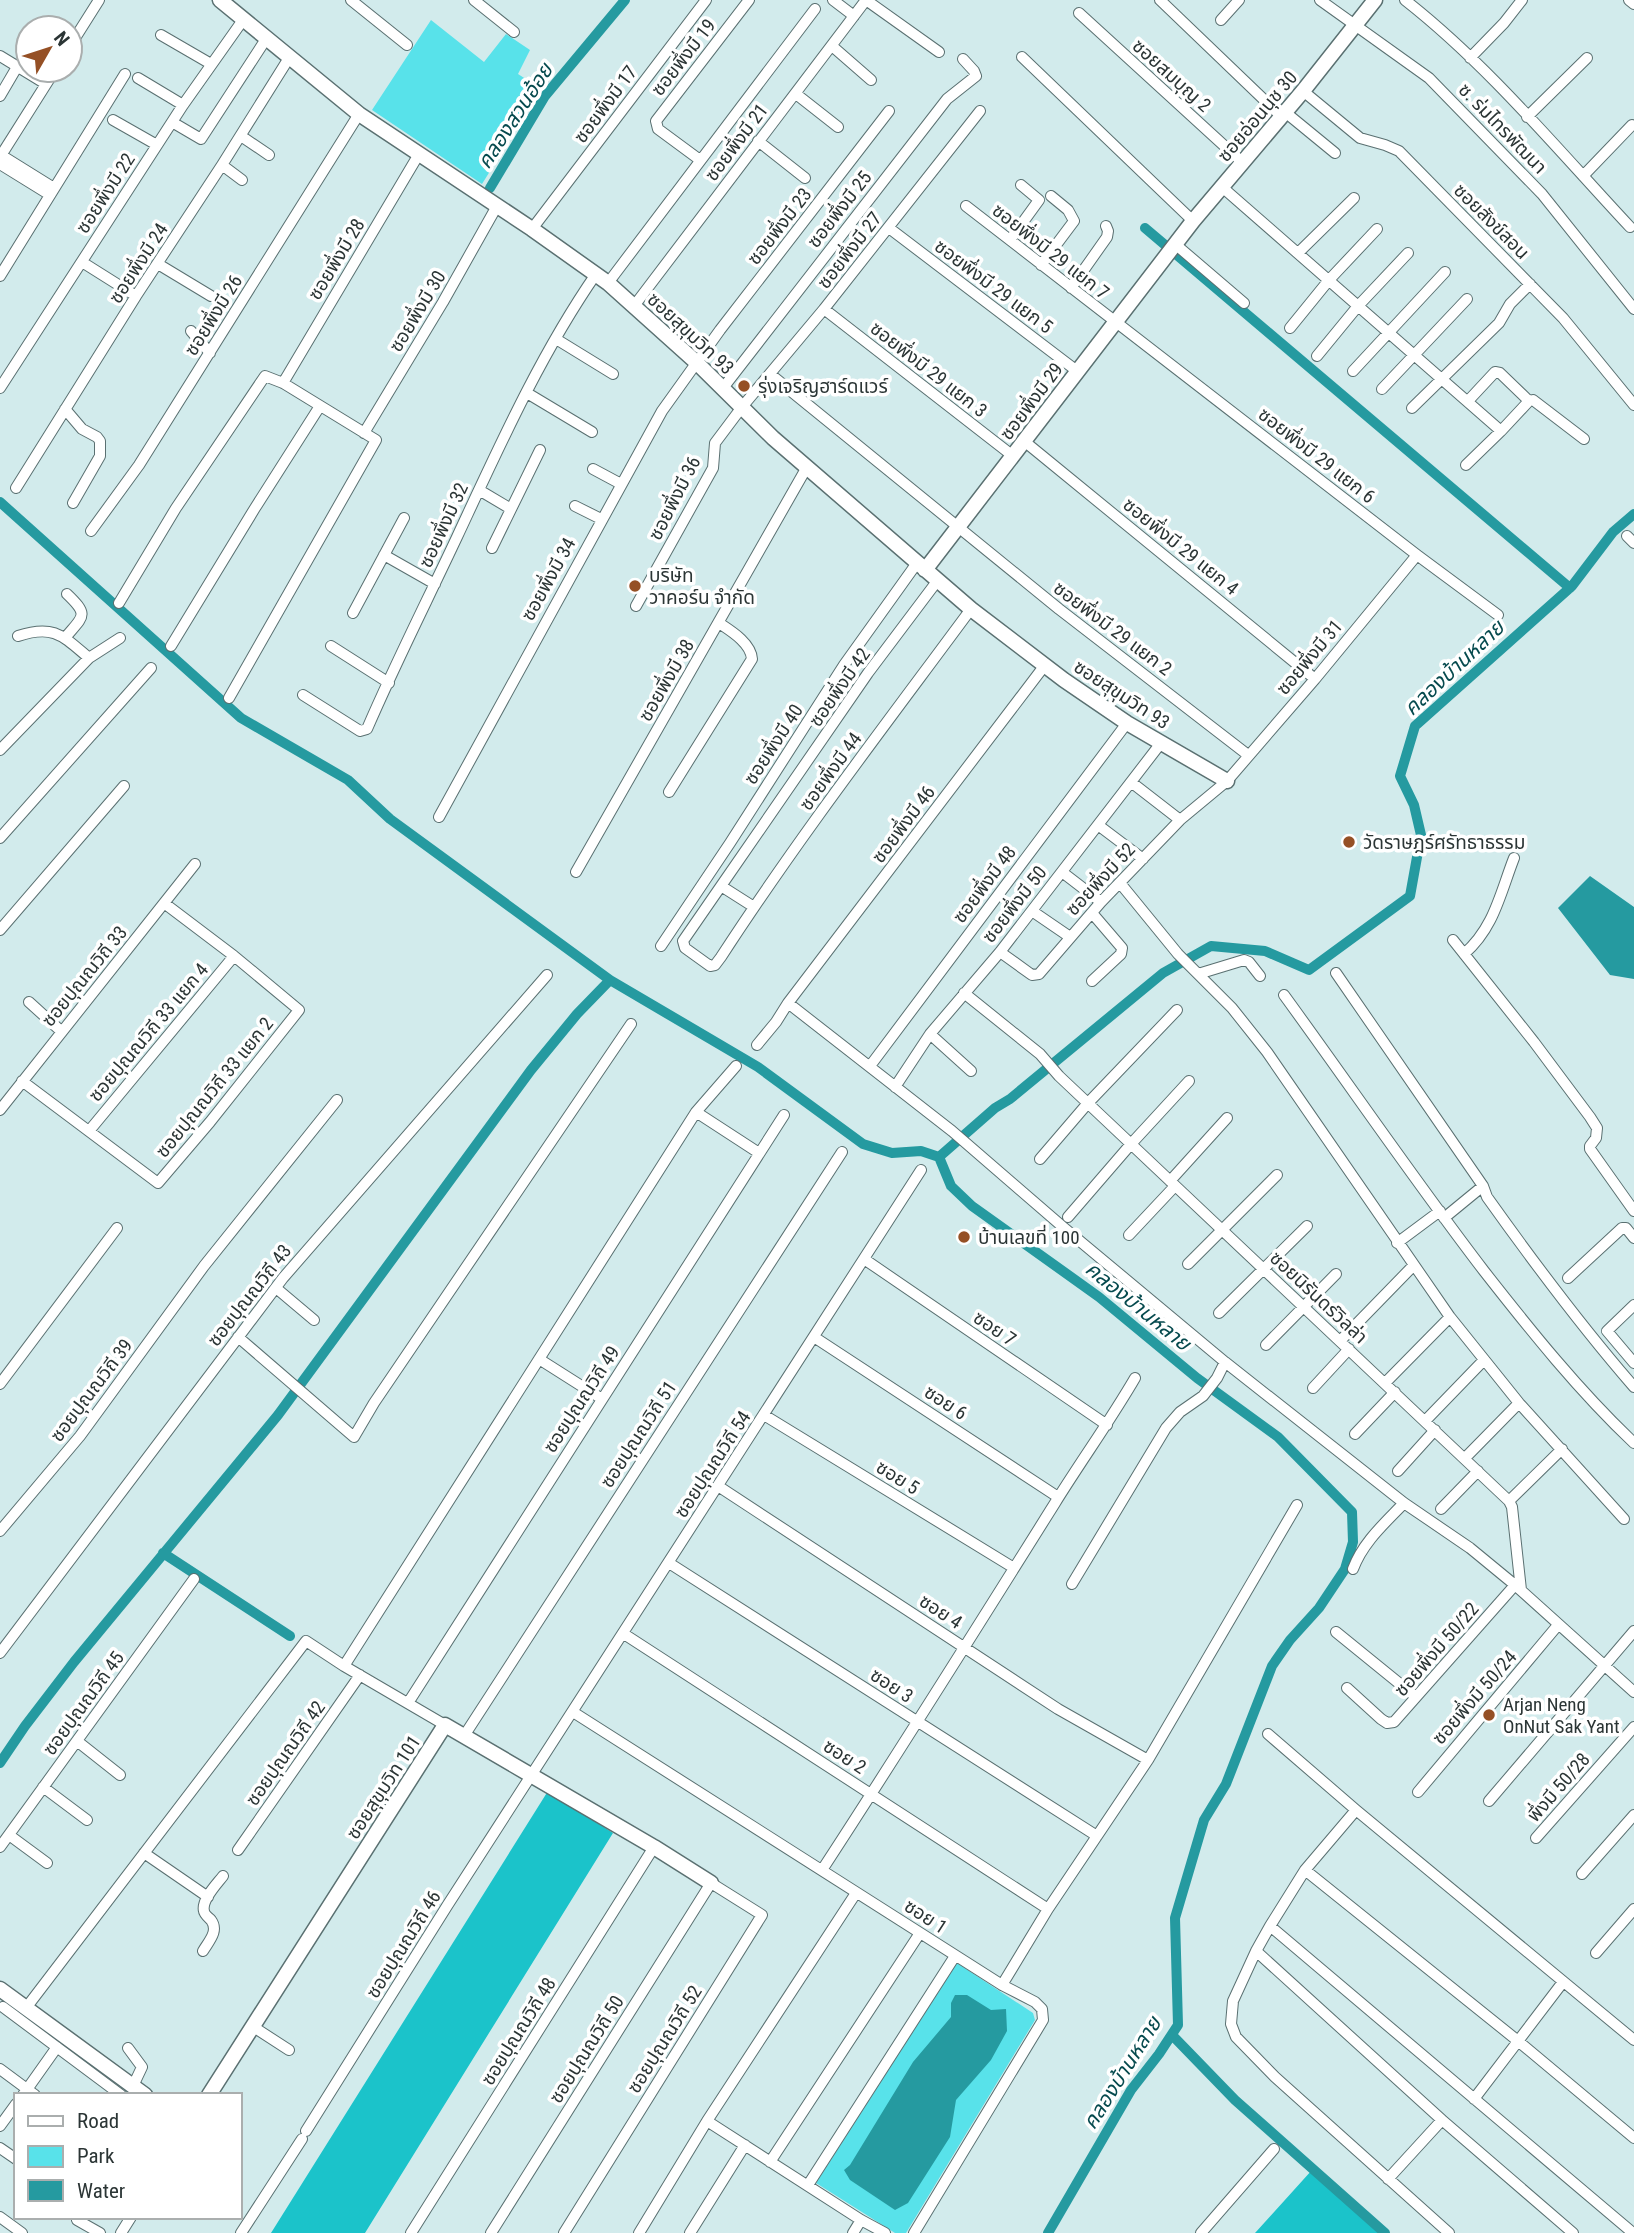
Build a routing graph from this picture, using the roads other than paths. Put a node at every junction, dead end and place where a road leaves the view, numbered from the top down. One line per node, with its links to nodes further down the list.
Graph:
1 (99, 0): 22 (street)
2 (220, 0): 20 (street, ซอยสุขุมวิท 93)
3 (351, 0): 27 (street)
4 (474, 0): 24 (street)
5 (706, 0): 78 (street, ซอยพึ่งมี 17)
6 (749, 0): 61 (street, ซอยพึ่งมี 19)
7 (833, 0): 19 (street)
8 (866, 0): 19 (street, ซอยพึ่งมี 21); 29 (street)
9 (1160, 0): 48 (street)
10 (1239, 0): 21 (street)
11 (1320, 0): 23 (street, ซ. ร่มไทรพัฒนา)
12 (1375, 0): 23 (street, ซอยอ่อนนุช 30)
13 (1405, 0): 32 (street)
14 (1522, 0): 32 (street)
15 (1629, 0): 16 (street)
16 (1634, 4)
17 (816, 9): 61 (street)
18 (1079, 13): 62 (street, ซอยสมบุญ 2)
19 (854, 16): 28 (street, ซอยพึ่งมี 21)
20 (243, 20): 26 (street, ซอยสุขุมวิท 93); 35 (street, ซอยพึ่งมี 22)
21 (1221, 20)
22 (84, 24)
23 (1354, 26): 41 (street, ซอยอ่อนนุช 30); 100 (street, ซ. ร่มไทรพัฒนา)
24 (514, 32)
25 (161, 36): 35 (street)
26 (266, 39): 31 (street, ซอยสุขุมวิท 93); 51 (street)
27 (407, 45)
28 (832, 46): 39 (street); 42 (street, ซอยพึ่งมี 21)
29 (939, 52)
30 (1021, 57): 74 (street)
31 (289, 58): 47 (street, ซอยสุขุมวิท 93); 54 (street, ซอยพึ่งมี 24)
32 (1470, 58): 49 (street)
33 (1587, 58): 49 (street)
34 (963, 59): 117 (street, ซอยพึ่งมี 25)
35 (211, 64): 44 (street, ซอยพึ่งมี 22)
36 (14, 72): 43 (street)
37 (125, 74): 69 (street)
38 (138, 78): 44 (street)
39 (871, 80)
40 (46, 85): 60 (street)
41 (1303, 91): 48 (street, ซอยอ่อนนุช 30); 91 (street, ซอยสังข์สอน)
42 (796, 94): 53 (street); 55 (street, ซอยพึ่งมี 21)
43 (0, 96)
44 (183, 105): 51 (street, ซอยพึ่งมี 22)
45 (889, 111): 109 (street, ซอยพึ่งมี 23)
46 (980, 111): 77 (street, ซอยพึ่งมี 27)
47 (359, 114): 58 (street, ซอยสุขุมวิท 93); 106 (street, ซอยพึ่งมี 26)
48 (1283, 114): 57 (street); 62 (street, ซอยอ่อนนุช 30)
49 (1527, 117): 64 (street)
50 (113, 120): 56 (street)
51 (172, 122): 56 (street, ซอยพึ่งมี 22)
52 (1632, 125): 64 (street)
53 (838, 127)
54 (241, 136): 59 (street); 63 (street, ซอยพึ่งมี 24)
55 (758, 141): 65 (street); 97 (street, ซอยพึ่งมี 21)
56 (157, 145): 84 (street, ซอยพึ่งมี 22)
57 (1335, 153)
58 (419, 154): 72 (street, ซอยสุขุมวิท 93); 115 (street, ซอยพึ่งมี 28)
59 (269, 155)
60 (0, 159): 69 (street)
61 (700, 160): 89 (street)
62 (1242, 162): 68 (street, ซอยอ่อนนุช 30)
63 (222, 165): 66 (street); 85 (street, ซอยพึ่งมี 24)
64 (1583, 176): 76 (street)
65 (805, 178)
66 (242, 180)
67 (1021, 185): 80 (street)
68 (1222, 187): 74 (street, ซอยอ่อนนุช 30); 82 (street)
69 (52, 192): 88 (street)
70 (1051, 196): 86 (street)
71 (1354, 198): 82 (street)
72 (497, 206): 78 (street, ซอยสุขุมวิท 93); 129 (street, ซอยพึ่งมี 30)
73 (966, 206): 80 (street, ซอยพึ่งมี 29 แยก 7)
74 (1193, 221): 81 (street, ซอยอ่อนนุช 30)
75 (1106, 226): 92 (street)
76 (1630, 227)
77 (889, 228): 99 (street, ซอยพึ่งมี 27); 111 (street, ซอยพึ่งมี 29 แยก 5)
78 (533, 229): 89 (street, ซอยสุขุมวิท 93)
79 (1377, 229): 90 (street)
80 (1010, 240): 86 (street, ซอยพึ่งมี 29 แยก 7)
81 (1172, 248): 96 (street); 101 (street, ซอยพึ่งมี 29)
82 (1297, 253): 90 (street)
83 (1408, 253): 98 (street)
84 (82, 262): 93 (street); 116 (street, ซอยพึ่งมี 22)
85 (158, 264): 93 (street, ซอยพึ่งมี 24); 94 (street)
86 (1041, 265): 92 (street, ซอยพึ่งมี 29 แยก 7)
87 (1445, 272): 104 (street)
88 (0, 276)
89 (602, 279): 97 (street, ซอยสุขุมวิท 93); 105 (street, ซอยพึ่งมี 32)
90 (1329, 280): 98 (street); 102 (street)
91 (1530, 284): 114 (street); 122 (street, ซอยสังข์สอน)
92 (1072, 288): 101 (street, ซอยพึ่งมี 29 แยก 7)
93 (136, 296): 126 (street, ซอยพึ่งมี 24)
94 (211, 296)
95 (1467, 299): 107 (street)
96 (1244, 303)
97 (635, 306): 109 (street, ซอยสุขุมวิท 93)
98 (1358, 306): 104 (street); 108 (street)
99 (824, 309): 113 (street, ซอยพึ่งมี 27); 133 (street, ซอยพึ่งมี 29 แยก 3)
100 (1634, 309)
101 (1115, 322): 111 (street, ซอยพึ่งมี 29); 149 (street, ซอยพึ่งมี 29 แยก 6)
102 (1290, 328)
103 (191, 331): 106 (street)
104 (1388, 332): 107 (street); 110 (street)
105 (556, 339): 112 (street); 119 (street, ซอยพึ่งมี 32)
106 (210, 353): 146 (street, ซอยพึ่งมี 26)
107 (1414, 355): 114 (street); 118 (street)
108 (1317, 356)
109 (696, 362): 117 (street, ซอยสุขุมวิท 93); 137 (street, ซอยพึ่งมี 34)
110 (1353, 371)
111 (1077, 372): 131 (street, ซอยพึ่งมี 29)
112 (613, 374)
113 (771, 374): 124 (street, ซอยพึ่งมี 27); 145 (street, ซอยพึ่งมี 29 แยก 2)
114 (1441, 379): 120 (street); 125 (street)
115 (283, 383): 123 (street); 154 (street)
116 (0, 387)
117 (723, 388): 124 (street, ซอยสุขุมวิท 93)
118 (1382, 389)
119 (527, 393): 128 (street); 139 (street, ซอยพึ่งมี 32)
120 (1468, 401): 121 (street); 127 (street)
121 (1529, 401): 127 (street); 130 (street)
122 (1634, 405)
123 (320, 406): 129 (street); 163 (street)
124 (742, 407): 135 (street, ซอยสุขุมวิท 93); 155 (street, ซอยพึ่งมี 36)
125 (1412, 408)
126 (65, 409): 138 (street, ซอยพึ่งมี 24); 140 (street)
127 (1500, 431): 134 (street)
128 (592, 432)
129 (364, 433): 171 (street)
130 (1584, 439)
131 (1024, 440): 133 (street, ซอยพึ่งมี 29); 168 (street, ซอยพึ่งมี 29 แยก 4)
132 (540, 450): 142 (street)
133 (1013, 456): 145 (street, ซอยพึ่งมี 29)
134 (1466, 465)
135 (807, 467): 150 (street, ซอยสุขุมวิท 93); 159 (street, ซอยพึ่งมี 38)
136 (593, 469): 137 (street)
137 (621, 484): 144 (street, ซอยพึ่งมี 34)
138 (16, 488)
139 (479, 490): 142 (street); 152 (street, ซอยพึ่งมี 32)
140 (73, 503)
141 (575, 506): 144 (street)
142 (511, 509): 147 (street)
143 (404, 518): 148 (street)
144 (601, 519): 180 (street, ซอยพึ่งมี 34)
145 (957, 528): 150 (street, ซอยพึ่งมี 29); 175 (street, ซอยพึ่งมี 29 แยก 2)
146 (91, 531)
147 (492, 548)
148 (384, 555): 152 (street); 157 (street)
149 (1417, 555): 158 (street, ซอยพึ่งมี 29 แยก 6); 168 (street, ซอยพึ่งมี 31)
150 (921, 566): 151 (street, ซอยสุขุมวิท 93); 199 (street, ซอยพึ่งมี 40)
151 (938, 580): 156 (street, ซอยสุขุมวิท 93); 190 (street, ซอยพึ่งมี 42)
152 (435, 584): 169 (street, ซอยพึ่งมี 32)
153 (67, 594): 161 (street)
154 (119, 603)
155 (636, 606)
156 (971, 610): 166 (street, ซอยสุขุมวิท 93); 193 (street, ซอยพึ่งมี 44)
157 (353, 612)
158 (1498, 615)
159 (719, 623): 179 (street); 188 (street, ซอยพึ่งมี 38)
160 (18, 636): 161 (street)
161 (65, 638): 165 (street)
162 (120, 638): 165 (street)
163 (171, 646)
164 (331, 646): 169 (street)
165 (89, 658): 174 (street)
166 (1045, 665): 172 (street, ซอยสุขุมวิท 93); 212 (street, ซอยพึ่งมี 46)
167 (151, 668): 183 (street)
168 (1315, 679): 175 (street, ซอยพึ่งมี 31)
169 (389, 682): 170 (street, ซอยพึ่งมี 32)
170 (303, 695)
171 (229, 698)
172 (1127, 723): 173 (street, ซอยสุขุมวิท 93); 220 (street, ซอยพึ่งมี 48)
173 (1161, 743): 176 (street, ซอยสุขุมวิท 93); 177 (street, ซอยพึ่งมี 50)
174 (0, 750)
175 (1248, 755): 176 (street, ซอยพึ่งมี 31)
176 (1227, 781): 181 (street, ซอยพึ่งมี 52)
177 (1131, 782): 181 (street); 182 (street, ซอยพึ่งมี 50)
178 (124, 786): 196 (street)
179 (669, 792)
180 (439, 817)
181 (1180, 820): 185 (street, ซอยพึ่งมี 52)
182 (1098, 825): 185 (street); 187 (street, ซอยพึ่งมี 50)
183 (0, 838)
184 (1514, 858): 201 (street)
185 (1143, 859): 189 (street, ซอยพึ่งมี 52)
186 (195, 864): 192 (street, ซอยปุณณวิถี 33)
187 (1062, 872): 191 (street); 194 (street, ซอยพึ่งมี 50)
188 (576, 873)
189 (1120, 883): 191 (street, ซอยพึ่งมี 52); 205 (street)
190 (721, 886): 193 (street); 203 (street, ซอยพึ่งมี 42)
191 (1101, 902): 195 (street, ซอยพึ่งมี 52)
192 (164, 904): 202 (street, ซอยปุณณวิถี 33 แยก 4); 216 (street, ซอยปุณณวิถี 33)
193 (754, 907): 203 (street, ซอยพึ่งมี 44)
194 (1032, 911): 197 (street); 200 (street, ซอยพึ่งมี 50)
195 (1092, 913): 197 (street, ซอยพึ่งมี 52); 208 (street)
196 (0, 930)
197 (1070, 937): 200 (street, ซอยพึ่งมี 52)
198 (1453, 940): 201 (street)
199 (661, 946)
200 (1000, 952): 209 (street, ซอยพึ่งมี 50)
201 (1464, 954): 240 (street)
202 (234, 956): 213 (street, ซอยปุณณวิถี 33 แยก 4); 231 (street, ซอยปุณณวิถี 33 แยก 4)
203 (721, 957)
204 (1336, 973): 239 (street)
205 (1198, 974): 207 (street); 248 (street)
206 (547, 975): 255 (street, ซอยปุณณวิถี 43)
207 (1260, 976)
208 (1093, 981)
209 (964, 993): 217 (street, ซอยพึ่งมี 50); 226 (street, ซอยนิรันดร์วิลล่า)
210 (1284, 995): 241 (street)
211 (30, 1002): 216 (street)
212 (788, 1003): 218 (street, ซอยพึ่งมี 46); 220 (street)
213 (299, 1010): 231 (street, ซอยปุณณวิถี 33 แยก 2)
214 (1177, 1010): 226 (street)
215 (631, 1024): 261 (street)
216 (62, 1032): 222 (street, ซอยปุณณวิถี 33)
217 (930, 1034): 221 (street); 224 (street, ซอยพึ่งมี 50)
218 (757, 1045)
219 (736, 1066): 228 (street)
220 (870, 1066): 224 (street)
221 (971, 1071)
222 (22, 1081): 227 (street, ซอยปุณณวิถี 33); 231 (street, ซอยปุณณวิถี 33 แยก 2)
223 (1189, 1081): 232 (street)
224 (895, 1087): 268 (street)
225 (337, 1100): 295 (street, ซอยปุณณวิถี 39)
226 (1088, 1103): 232 (street, ซอยนิรันดร์วิลล่า); 235 (street)
227 (0, 1110)
228 (696, 1112): 234 (street); 266 (street)
229 (784, 1115): 234 (street, ซอยปุณณวิถี 49)
230 (1227, 1118): 238 (street)
231 (89, 1131)
232 (1131, 1144): 238 (street, ซอยนิรันดร์วิลล่า); 242 (street)
233 (842, 1152): 320 (street, ซอยปุณณวิถี 51)
234 (760, 1153): 276 (street, ซอยปุณณวิถี 49)
235 (1040, 1159)
236 (921, 1170): 249 (street, ซอยปุณณวิถี 54)
237 (1277, 1175): 245 (street)
238 (1173, 1183): 245 (street, ซอยนิรันดร์วิลล่า); 246 (street)
239 (1483, 1186): 241 (street); 273 (street)
240 (1634, 1211)
241 (1442, 1215): 248 (street); 283 (street)
242 (1068, 1217)
243 (1307, 1227): 252 (street)
244 (117, 1228): 272 (street)
245 (1222, 1229): 250 (street); 252 (street, ซอยนิรันดร์วิลล่า)
246 (1129, 1235)
247 (1634, 1238): 254 (street)
248 (1398, 1242): 251 (street)
249 (864, 1259): 262 (street, ซอยปุณณวิถี 54); 280 (street, ซอย 7)
250 (1188, 1264)
251 (1413, 1266): 259 (street); 263 (street)
252 (1263, 1268): 257 (street, ซอยนิรันดร์วิลล่า); 258 (street)
253 (1336, 1274): 257 (street)
254 (1568, 1278)
255 (276, 1288): 260 (street); 261 (street, ซอยปุณณวิถี 43)
256 (1634, 1305): 269 (street)
257 (1304, 1306): 263 (street, ซอยนิรันดร์วิลล่า); 264 (street)
258 (1219, 1313)
259 (1450, 1317): 267 (street); 271 (street)
260 (314, 1320)
261 (238, 1337): 307 (street, ซอยปุณณวิถี 43)
262 (814, 1337): 278 (street, ซอยปุณณวิถี 54); 289 (street, ซอย 6)
263 (1340, 1341): 265 (street, ซอยนิรันดร์วิลล่า)
264 (1266, 1345)
265 (1349, 1349): 271 (street, ซอยนิรันดร์วิลล่า); 274 (street)
266 (539, 1359): 276 (street); 309 (street)
267 (1484, 1360): 277 (street); 279 (street)
268 (1225, 1362): 291 (street); 300 (street)
269 (1634, 1363)
270 (1135, 1378): 280 (street)
271 (1385, 1383): 275 (street, ซอยนิรันดร์วิลล่า)
272 (0, 1384)
273 (1634, 1387)
274 (1313, 1388)
275 (1395, 1392): 279 (street, ซอยนิรันดร์วิลล่า); 282 (street)
276 (602, 1399): 314 (street, ซอยปุณณวิถี 49)
277 (1520, 1402): 284 (street); 285 (street)
278 (764, 1415): 288 (street, ซอยปุณณวิถี 54); 297 (street, ซอย 5)
279 (1425, 1421): 281 (street, ซอยนิรันดร์วิลล่า)
280 (1107, 1425): 289 (street)
281 (1435, 1430): 285 (street, ซอยนิรันดร์วิลล่า); 286 (street)
282 (1355, 1434)
283 (1634, 1443)
284 (1562, 1449): 290 (street); 294 (street)
285 (1465, 1458): 287 (street, ซอยนิรันดร์วิลล่า)
286 (1398, 1471)
287 (1478, 1471): 290 (street, ซอยนิรันดร์วิลล่า); 293 (street)
288 (718, 1486): 296 (street, ซอยปุณณวิถี 54); 306 (street, ซอย 4)
289 (1058, 1497): 297 (street)
290 (1508, 1501): 301 (street)
291 (1404, 1503): 298 (street); 301 (street)
292 (1297, 1505): 322 (street)
293 (1441, 1509)
294 (1624, 1519)
295 (0, 1531)
296 (669, 1563): 305 (street, ซอยปุณณวิถี 54); 316 (street, ซอย 3)
297 (1014, 1568): 306 (street)
298 (1353, 1569)
299 (194, 1579): 321 (street, ซอยปุณณวิถี 45)
300 (1072, 1584)
301 (1518, 1588): 302 (street); 313 (street, ซอยพึ่งมี 50/22)
302 (1558, 1625): 308 (street); 326 (street, ซอยพึ่งมี 50/24)
303 (1634, 1631): 308 (street)
304 (1336, 1632): 313 (street)
305 (624, 1633): 315 (street, ซอยปุณณวิถี 54); 327 (street, ซอย 2)
306 (965, 1648): 316 (street); 322 (street, ซอย 4)
307 (0, 1653)
308 (1605, 1665): 312 (street); 328 (street)
309 (344, 1666): 310 (street); 338 (street)
310 (360, 1675): 314 (street); 337 (street, ซอยปุณณวิถี 42)
311 (1347, 1688): 313 (street, ซอยพึ่งมี 50/22)
312 (1634, 1692)
313 (1416, 1697)
314 (408, 1703): 317 (street)
315 (573, 1712): 324 (street, ซอยปุณณวิถี 54); 340 (street, ซอย 1)
316 (918, 1723): 327 (street); 333 (street, ซอย 3)
317 (445, 1725): 320 (street, ซอยสุขุมวิท 101); 360 (street, ซอยสุขุมวิท 101)
318 (1634, 1727): 334 (street, พึ่งมี 50/28)
319 (1268, 1734): 329 (street)
320 (464, 1736): 324 (street, ซอยสุขุมวิท 101)
321 (77, 1741): 323 (street); 325 (street, ซอยปุณณวิถี 45)
322 (1148, 1760): 333 (street)
323 (121, 1775)
324 (532, 1777): 336 (street, ซอยสุขุมวิท 101); 386 (street, ซอยปุณณวิถี 46)
325 (43, 1787): 331 (street); 332 (street, ซอยปุณณวิถี 45)
326 (1418, 1792)
327 (872, 1794): 340 (street); 347 (street, ซอย 2)
328 (1489, 1801)
329 (1356, 1810): 341 (street); 355 (street)
330 (1634, 1815): 342 (street)
331 (87, 1820)
332 (9, 1835): 335 (street, ซอยปุณณวิถี 45); 339 (street)
333 (1097, 1836): 347 (street)
334 (1536, 1838)
335 (0, 1847)
336 (654, 1847): 344 (street, ซอยสุขุมวิท 101); 387 (street, ซอยปุณณวิถี 48)
337 (238, 1850)
338 (144, 1853): 346 (street); 359 (street)
339 (47, 1863)
340 (822, 1870): 345 (street, ซอย 1)
341 (1305, 1870): 349 (street); 362 (street)
342 (1582, 1874)
343 (223, 1875): 346 (street)
344 (711, 1883): 388 (street, ซอยปุณณวิถี 50); 389 (street, ซอยปุณณวิถี 52)
345 (856, 1893): 350 (street, ซอย 1); 373 (street)
346 (208, 1897): 351 (street)
347 (1048, 1909): 356 (street)
348 (1634, 1909): 353 (street)
349 (1270, 1926): 352 (street); 370 (street)
350 (920, 1933): 354 (street, ซอย 1); 378 (street)
351 (203, 1951)
352 (1256, 1951): 372 (street); 379 (street)
353 (1596, 1952)
354 (955, 1956): 356 (street, ซอย 1); 380 (street)
355 (1563, 1982): 361 (street); 362 (street)
356 (1002, 1985): 394 (street, ซอย 1)
357 (0, 1989): 359 (street)
358 (3, 2007): 363 (street)
359 (26, 2008): 367 (street)
360 (252, 2026): 365 (street); 369 (street, ซอยสุขุมวิท 101)
361 (1634, 2040)
362 (1518, 2041): 370 (street); 375 (street)
363 (57, 2048): 367 (street); 368 (street)
364 (128, 2048): 367 (street)
365 (289, 2050)
366 (0, 2069): 368 (street)
367 (127, 2090)
368 (28, 2093)
369 (210, 2093)
370 (1474, 2099): 398 (street)
371 (14, 2107): 374 (street)
372 (1442, 2120): 379 (street); 397 (street)
373 (707, 2121): 376 (street); 390 (street)
374 (0, 2126)
375 (1634, 2138)
376 (745, 2145): 378 (street); 391 (street)
377 (1274, 2149): 395 (street)
378 (770, 2162): 380 (street)
379 (1388, 2179): 396 (street)
380 (807, 2185): 383 (street)
381 (0, 2217): 384 (street)
382 (77, 2220): 385 (street)
383 (861, 2220): 392 (street); 393 (street)
384 (22, 2233)
385 (100, 2233)
386 (241, 2233)
387 (411, 2233)
388 (491, 2233)
389 (564, 2233)
390 (639, 2233)
391 (690, 2233)
392 (853, 2233)
393 (885, 2233)
394 (914, 2233)
395 (1201, 2233)
396 (1449, 2233)
397 (1573, 2233)
398 (1633, 2233)

